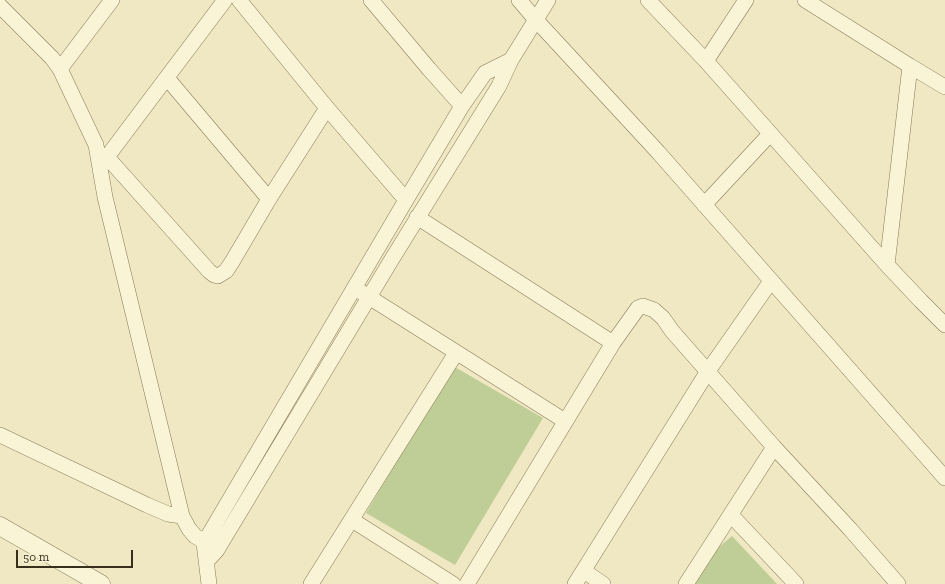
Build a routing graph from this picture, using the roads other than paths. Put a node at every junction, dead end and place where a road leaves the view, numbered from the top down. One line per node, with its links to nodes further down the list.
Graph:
1 (112, 0): 15 (street)
2 (226, 0): 16 (street)
3 (239, 0): 19 (street)
4 (371, 0): 18 (street)
5 (519, 0): 11 (street)
6 (548, 0): 11 (street)
7 (746, 0): 13 (street)
8 (805, 0): 14 (street)
9 (651, 1): 13 (street)
10 (0, 6): 15 (street)
11 (536, 20): 12 (street); 24 (street)
12 (511, 60): 18 (street); 25 (street)
13 (706, 61): 20 (street)
14 (910, 66): 17 (street); 26 (street)
15 (60, 69): 21 (street)
16 (167, 78): 21 (street); 22 (street)
17 (945, 87)
18 (462, 106): 23 (street)
19 (328, 108): 22 (street); 23 (street)
20 (770, 134): 24 (street); 26 (street)
21 (103, 157): 22 (street); 39 (street)
22 (269, 199)
23 (406, 200): 28 (street)
24 (704, 205): 27 (street)
25 (417, 217): 29 (street); 31 (street)
26 (887, 265): 30 (street)
27 (771, 281): 33 (street); 37 (street)
28 (354, 288): 29 (street); 42 (street)
29 (369, 297): 32 (street); 42 (street)
30 (945, 325)
31 (613, 343): 33 (street); 34 (street)
32 (456, 353): 34 (street); 40 (street)
33 (708, 371): 36 (street); 43 (street)
34 (565, 421): 48 (street)
35 (0, 435): 39 (street)
36 (774, 447): 38 (street); 53 (street)
37 (944, 475)
38 (730, 515): 51 (street); 52 (street)
39 (182, 516): 42 (street)
40 (352, 520): 46 (street); 47 (street)
41 (0, 526): 44 (street)
42 (209, 551): 45 (street)
43 (584, 570): 49 (street); 50 (street)
44 (101, 584)
45 (209, 584)
46 (311, 584)
47 (453, 584)
48 (467, 584)
49 (575, 584)
50 (603, 584)
51 (686, 584)
52 (796, 584)
53 (898, 584)

